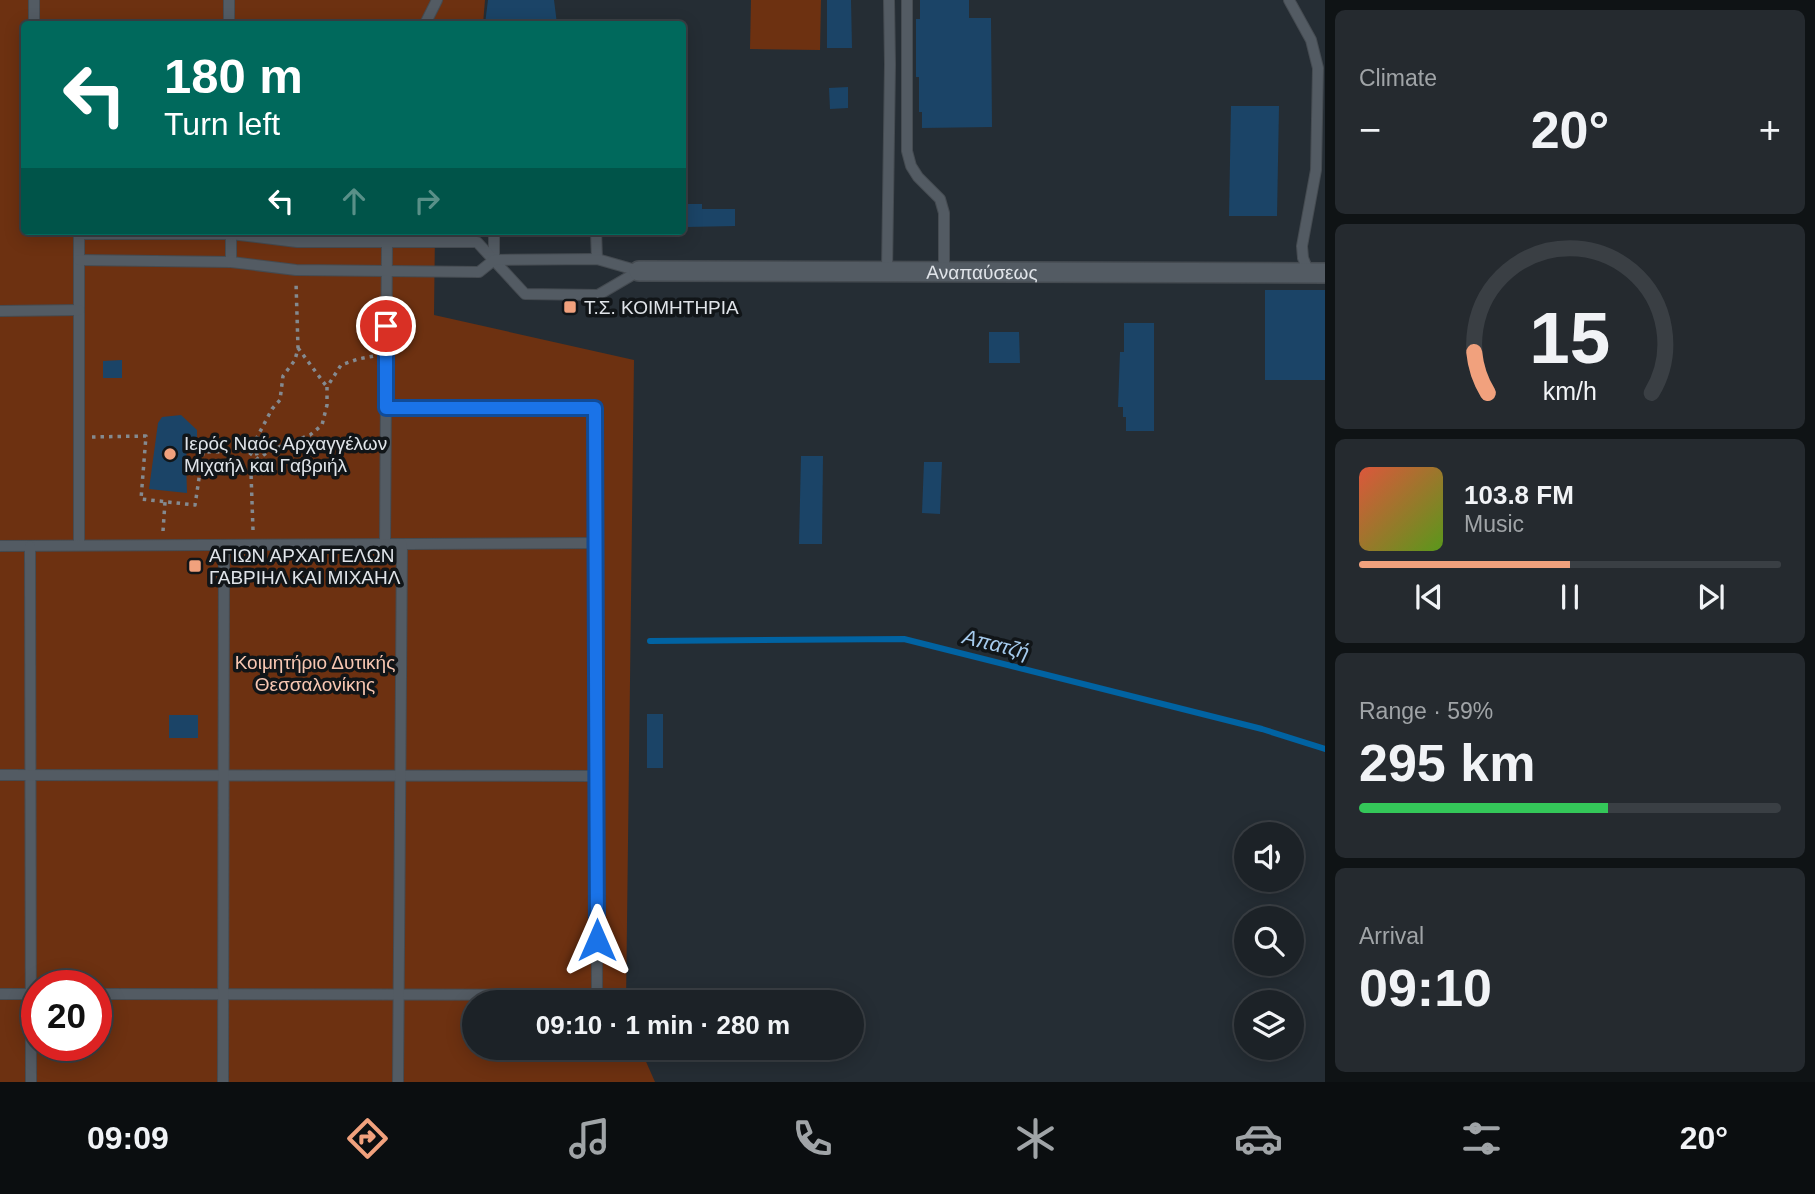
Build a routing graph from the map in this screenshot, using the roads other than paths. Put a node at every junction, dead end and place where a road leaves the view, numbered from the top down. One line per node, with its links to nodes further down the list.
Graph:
1 (34, 0): 7 (lane)
2 (229, 0): 8 (lane)
3 (437, 0): 9 (lane)
4 (889, 0): 25 (lane)
5 (907, 0): 26 (lane)
6 (1289, 0): 27 (lane)
7 (34, 21)
8 (229, 21)
9 (426, 21)
10 (78, 235): 20 (lane)
11 (231, 235): 22 (lane)
12 (243, 235): 17 (lane)
13 (282, 235): 17 (lane)
14 (380, 235): 18 (lane)
15 (494, 235): 21 (lane)
16 (596, 235): 19 (lane)
17 (274, 240): 18 (lane)
18 (387, 242): 21 (lane); 23 (lane)
19 (597, 259): 21 (lane); 24 (lane)
20 (79, 260): 22 (lane); 28 (lane)
21 (494, 260): 23 (lane); 24 (lane)
22 (231, 262): 23 (lane)
23 (387, 271): 30 (lane)
24 (639, 271): 25 (street, Αναπαύσεως)
25 (887, 272): 26 (street, Αναπαύσεως)
26 (944, 273): 27 (street, Αναπαύσεως)
27 (1317, 273)
28 (79, 310): 29 (lane); 34 (lane)
29 (0, 311)
30 (386, 408): 31 (lane); 32 (lane)
31 (596, 543): 33 (lane); 42 (lane)
32 (385, 544): 33 (lane); 35 (lane)
33 (402, 544): 41 (lane)
34 (79, 545): 35 (lane); 37 (lane)
35 (224, 545): 40 (lane)
36 (0, 546): 37 (lane)
37 (30, 546): 39 (lane)
38 (0, 775): 39 (lane)
39 (30, 775): 40 (lane); 43 (lane)
40 (223, 775): 41 (lane); 47 (lane)
41 (400, 776): 42 (lane); 48 (lane)
42 (596, 776): 48 (lane)
43 (34, 970)
44 (0, 994): 45 (lane)
45 (21, 995)
46 (112, 995): 47 (lane)
47 (223, 995): 48 (lane); 51 (lane)
48 (399, 995): 52 (lane)
49 (32, 1061): 50 (lane)
50 (31, 1082)
51 (223, 1082)
52 (398, 1082)

